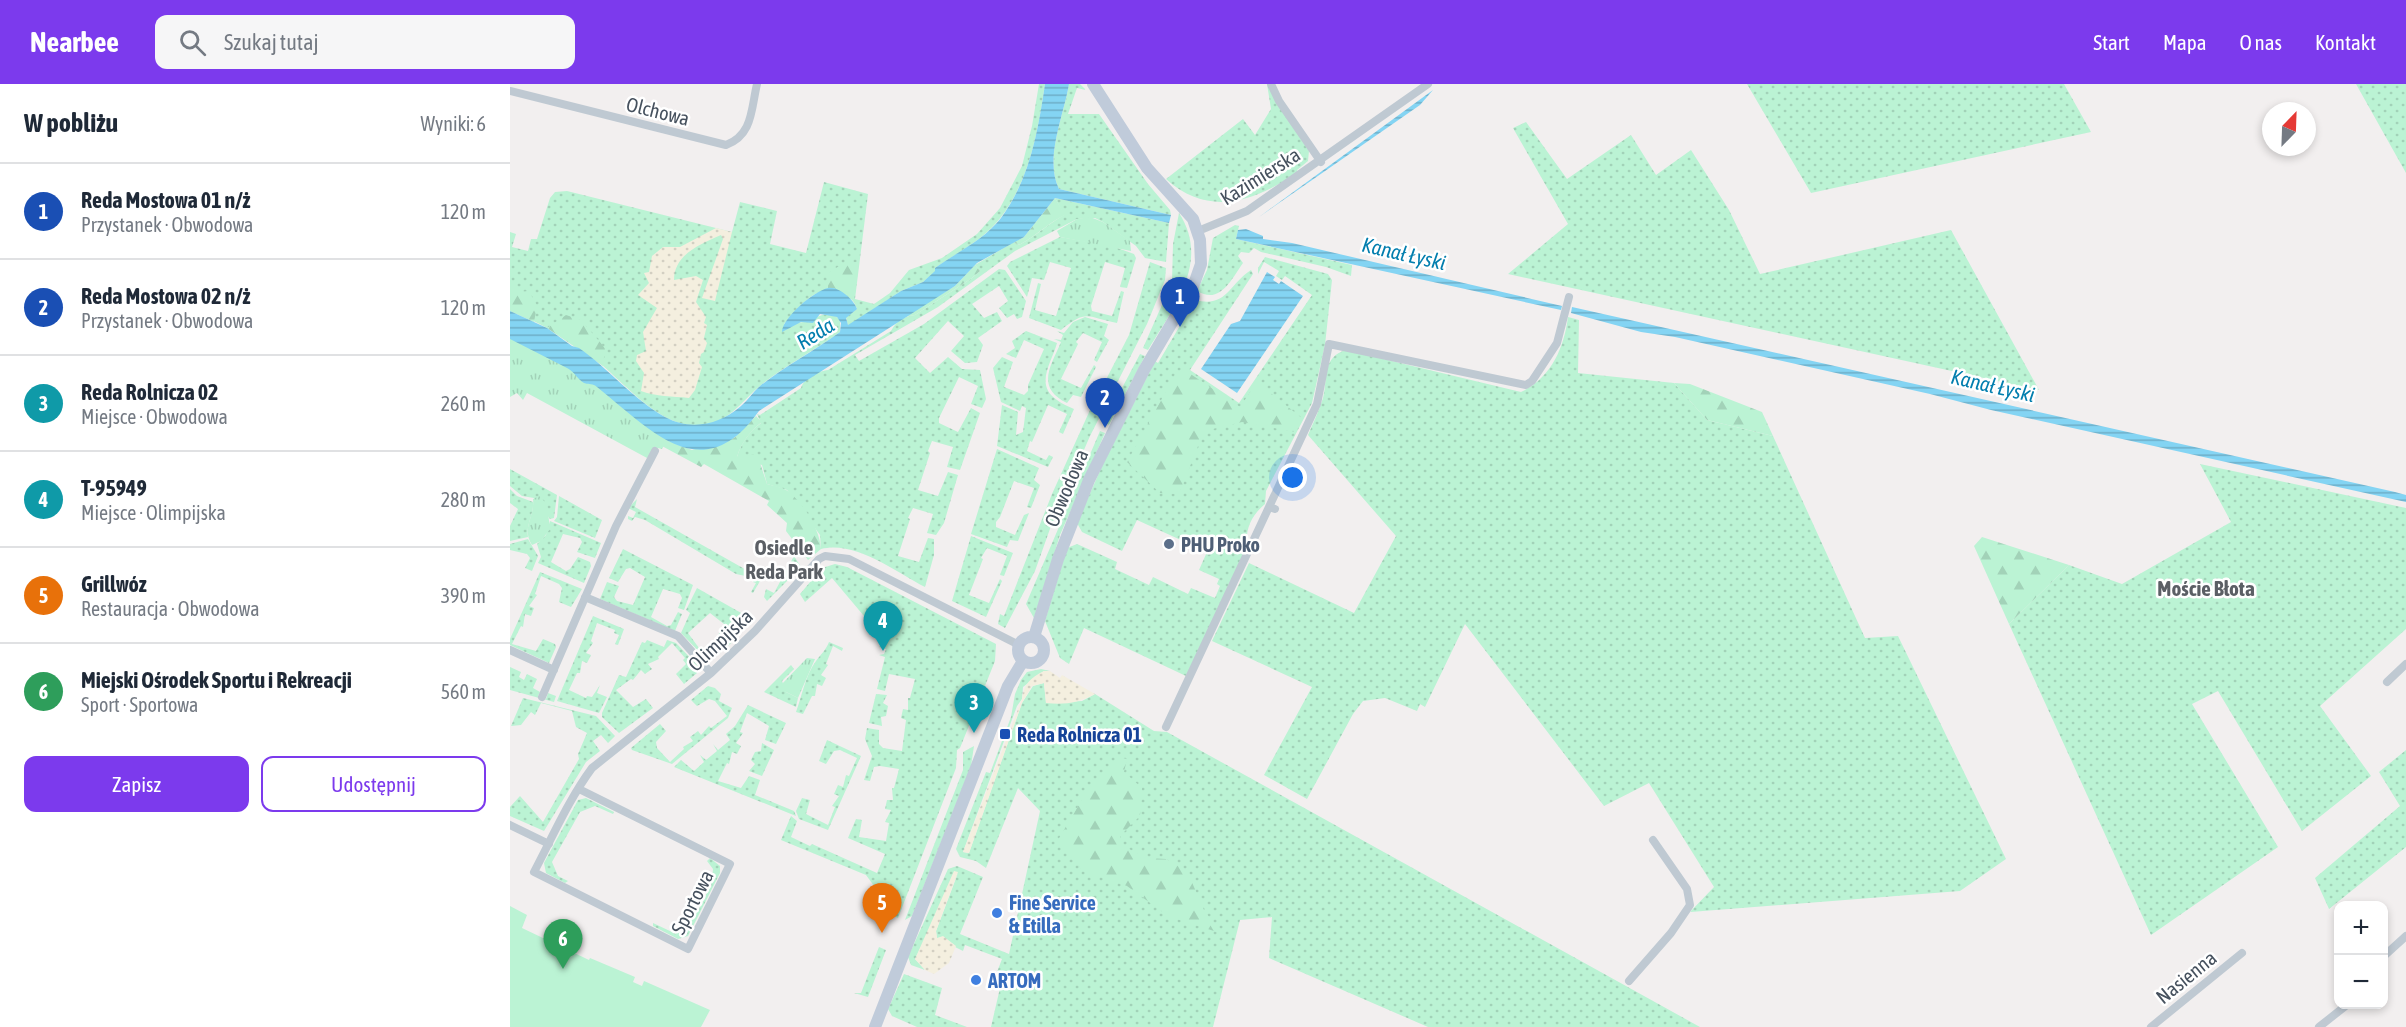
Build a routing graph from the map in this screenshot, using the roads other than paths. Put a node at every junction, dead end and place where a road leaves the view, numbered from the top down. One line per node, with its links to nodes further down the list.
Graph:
1 (757, 84): 5 (street, Olchowa)
2 (1093, 84): 7 (main road)
3 (1271, 84): 6 (street)
4 (1428, 84): 6 (street, Kazimierska)
5 (510, 91)
6 (1321, 162): 7 (street, Kazimierska)
7 (1198, 231): 11 (main road, Obwodowa)
8 (1569, 297): 20 (street)
9 (655, 451): 10 (street)
10 (585, 597): 16 (street); 17 (street)
11 (1034, 637): 12 (main road); 14 (main road)
12 (1019, 645): 14 (main road); 17 (street, Olimpijska)
13 (510, 650): 16 (street)
14 (1023, 661): 30 (main road)
15 (2406, 664): 18 (street)
16 (554, 670): 19 (street)
17 (711, 673): 21 (street, Olimpijska)
18 (2387, 682)
19 (542, 697)
20 (1166, 728)
21 (579, 789): 24 (street, Sportowa); 24 (street, Sportowa)
22 (510, 825): 24 (street)
23 (1653, 840): 28 (street)
24 (549, 844)
25 (2406, 936): 27 (street)
26 (2242, 953): 31 (street, Nasienna)
27 (2385, 955)
28 (1629, 981)
29 (2343, 1009): 32 (street)
30 (875, 1027)
31 (2151, 1027)
32 (2319, 1027)

